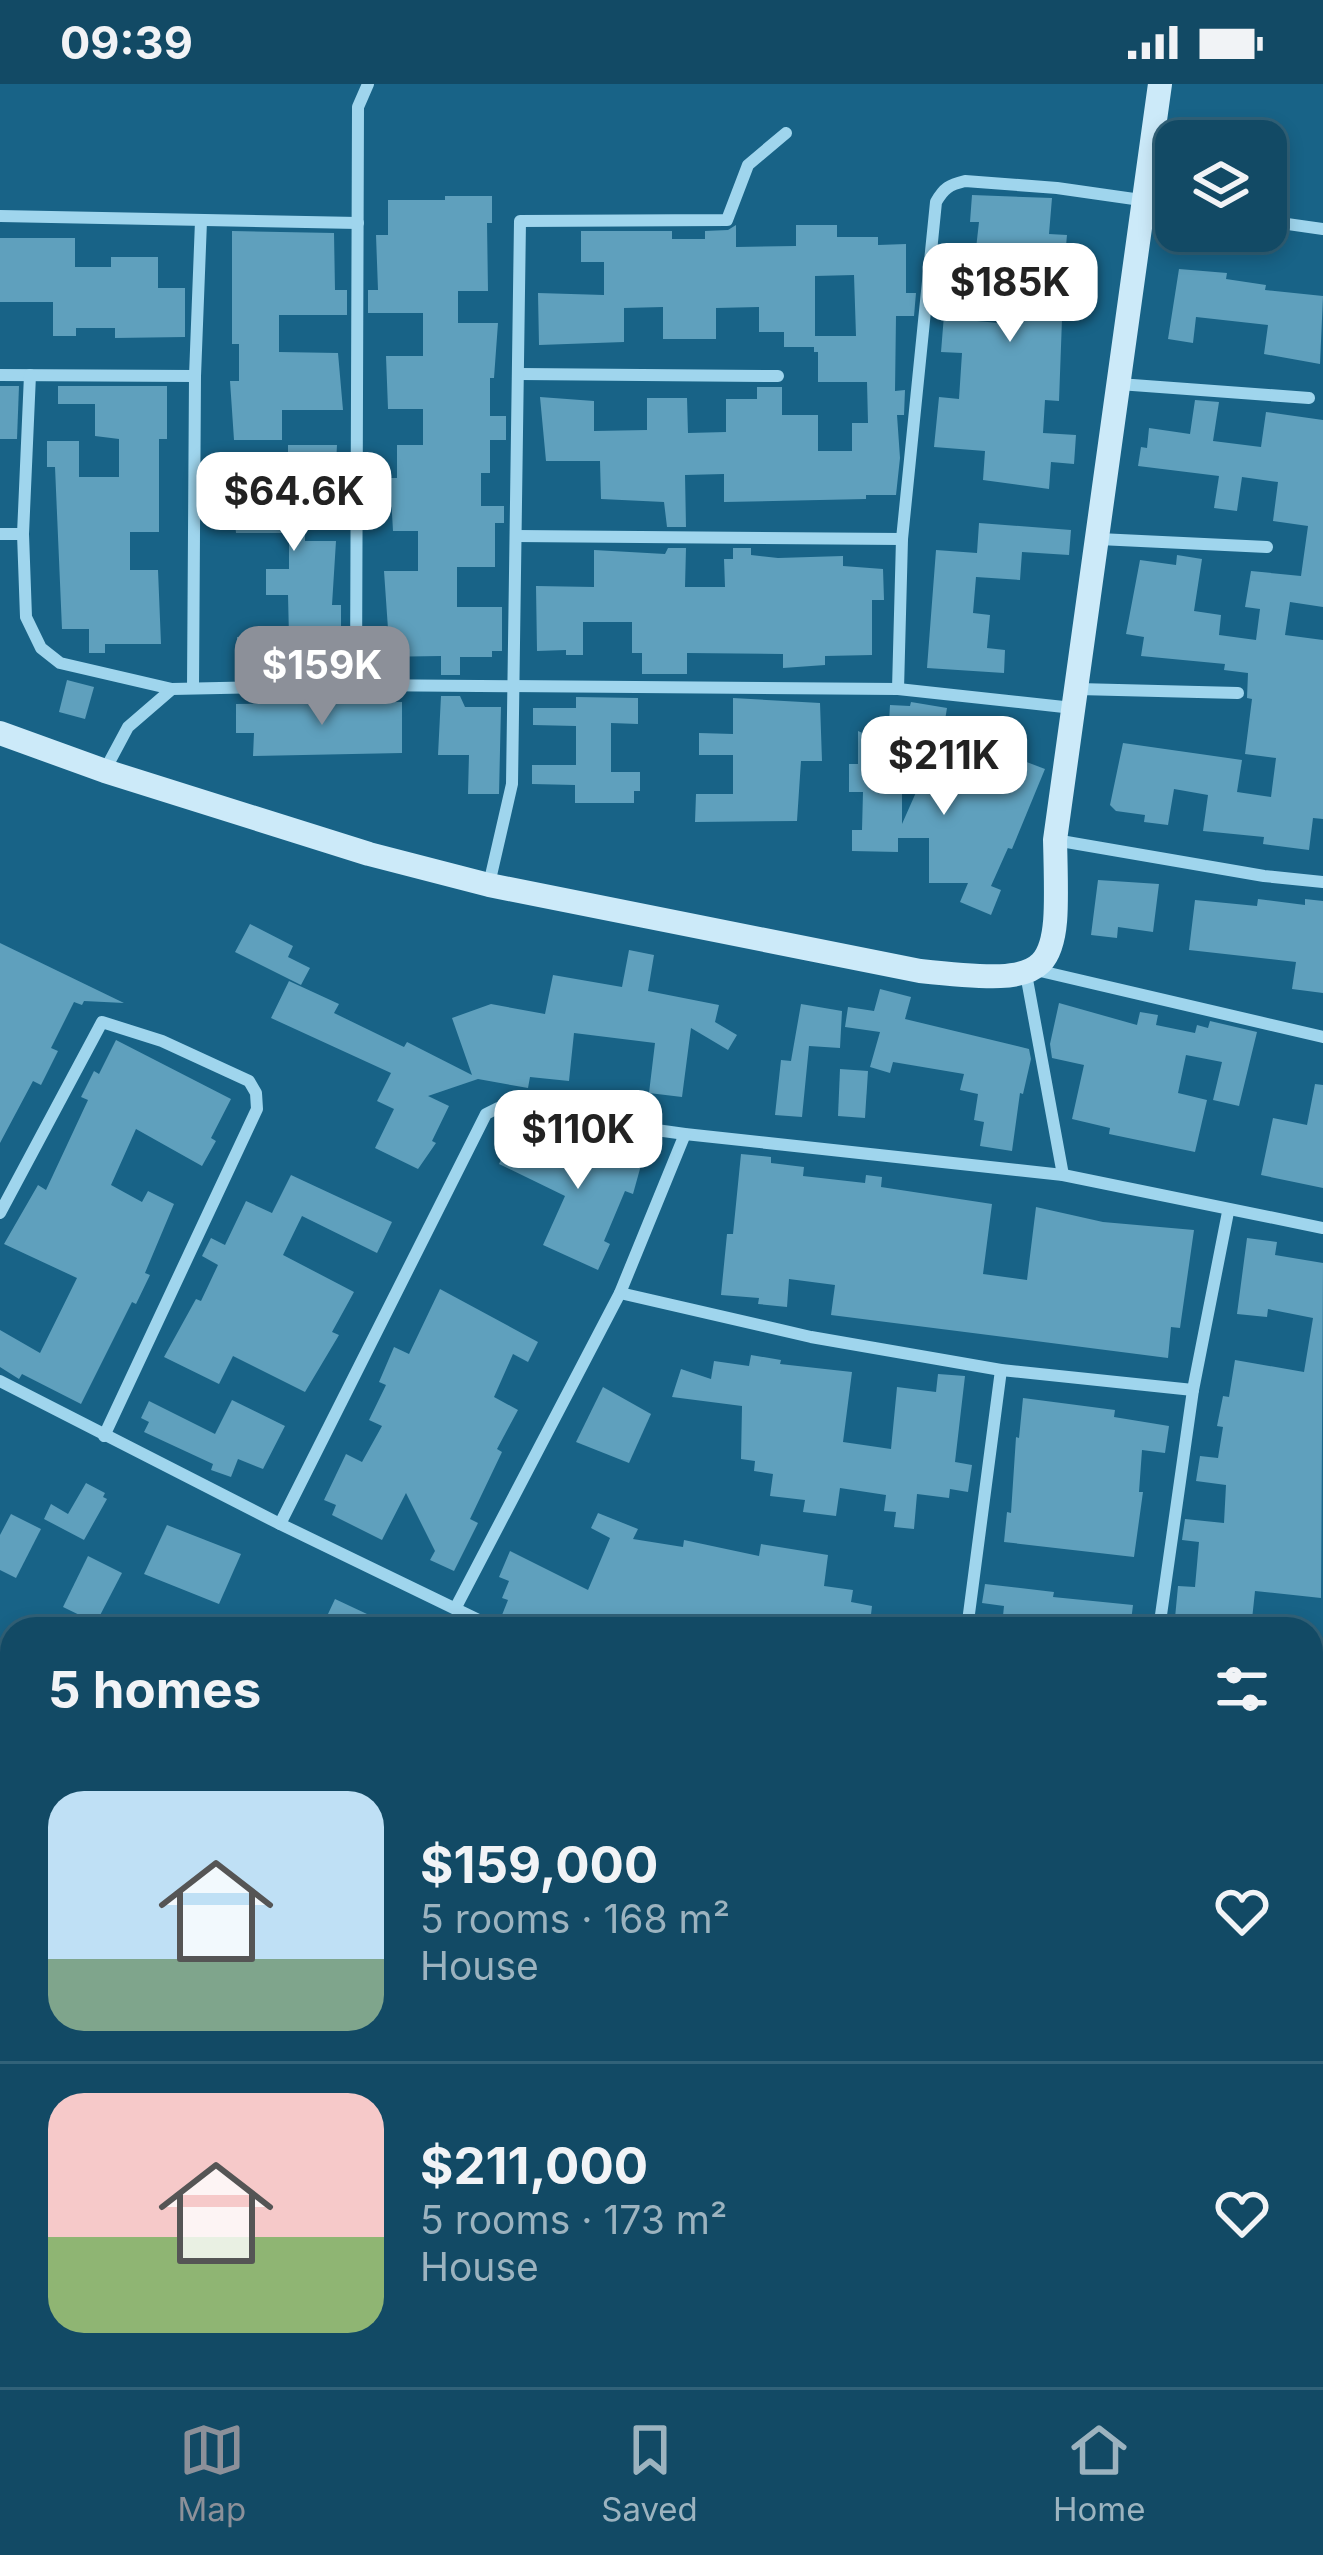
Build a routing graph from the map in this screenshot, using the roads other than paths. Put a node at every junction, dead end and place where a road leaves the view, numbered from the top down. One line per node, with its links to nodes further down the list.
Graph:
1 (368, 84): 8 (street)
2 (1160, 84): 4 (street)
3 (785, 134): 11 (street)
4 (1143, 200): 5 (street); 16 (street); 21 (street)
5 (1155, 202)
6 (0, 216): 7 (street)
7 (201, 220): 8 (street); 14 (street)
8 (358, 223): 24 (street)
9 (1287, 223): 10 (street)
10 (1323, 229)
11 (520, 374): 15 (street); 20 (street)
12 (0, 375): 13 (street)
13 (30, 375): 14 (street); 19 (street)
14 (195, 376): 25 (street)
15 (778, 376)
16 (1118, 384): 17 (street); 22 (street)
17 (1309, 398)
18 (0, 534): 19 (street)
19 (23, 534): 27 (street)
20 (516, 536): 21 (street); 26 (street)
21 (902, 538): 28 (street)
22 (1099, 539): 23 (street); 30 (street)
23 (1267, 547)
24 (356, 685): 25 (street); 26 (street)
25 (193, 688): 27 (street)
26 (511, 688): 28 (street); 35 (street)
27 (172, 689): 32 (street)
28 (898, 689): 30 (street)
29 (1238, 692): 30 (street)
30 (1076, 699): 33 (street)
31 (0, 733): 32 (street)
32 (105, 771): 35 (street)
33 (1055, 839): 34 (street); 36 (street)
34 (1323, 882)
35 (489, 885): 36 (street)
36 (1031, 972): 37 (street); 39 (street)
37 (1323, 1037)
38 (685, 1134): 39 (street); 43 (street); 48 (street)
39 (1063, 1175): 40 (street)
40 (1228, 1212): 42 (street); 46 (street)
41 (0, 1213): 47 (street)
42 (1323, 1228)
43 (620, 1293): 44 (street); 49 (street)
44 (1001, 1370): 46 (street); 51 (street)
45 (0, 1381): 47 (street)
46 (1193, 1390): 52 (street)
47 (104, 1436): 48 (street)
48 (280, 1524): 49 (street)
49 (456, 1607): 50 (street)
50 (475, 1617)
51 (970, 1617)
52 (1162, 1617)

